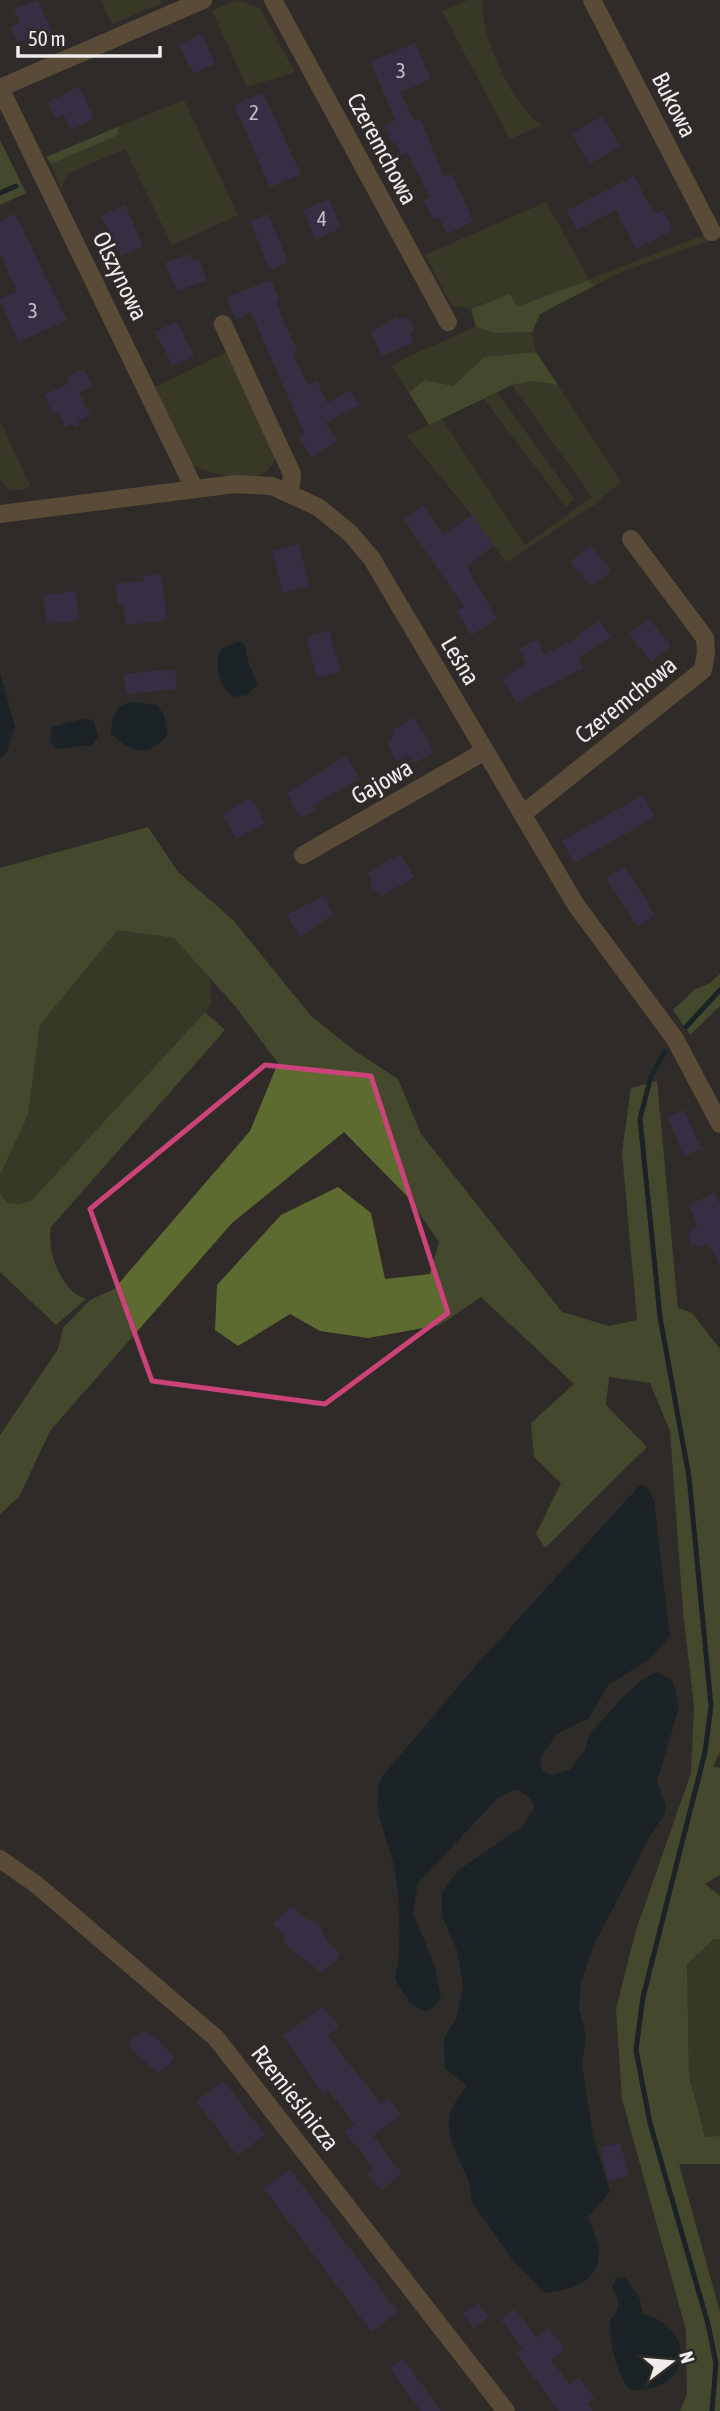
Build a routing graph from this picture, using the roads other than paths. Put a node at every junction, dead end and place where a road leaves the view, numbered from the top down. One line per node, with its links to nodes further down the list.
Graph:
1 (203, 0): 4 (street)
2 (273, 0): 6 (street, Czeremchowa)
3 (592, 0): 5 (street, Bukowa)
4 (0, 88): 8 (street, Olszynowa)
5 (712, 232)
6 (448, 322)
7 (223, 324): 9 (street)
8 (194, 488): 9 (street, Leśna); 10 (street, Leśna)
9 (290, 493): 12 (street, Leśna)
10 (0, 514)
11 (631, 540): 13 (street, Czeremchowa)
12 (485, 751): 13 (street, Leśna); 14 (street, Gajowa)
13 (524, 813): 15 (street, Leśna)
14 (303, 855)
15 (720, 1124)
16 (0, 1859): 17 (street, Rzemieślnicza)
17 (506, 2411)

